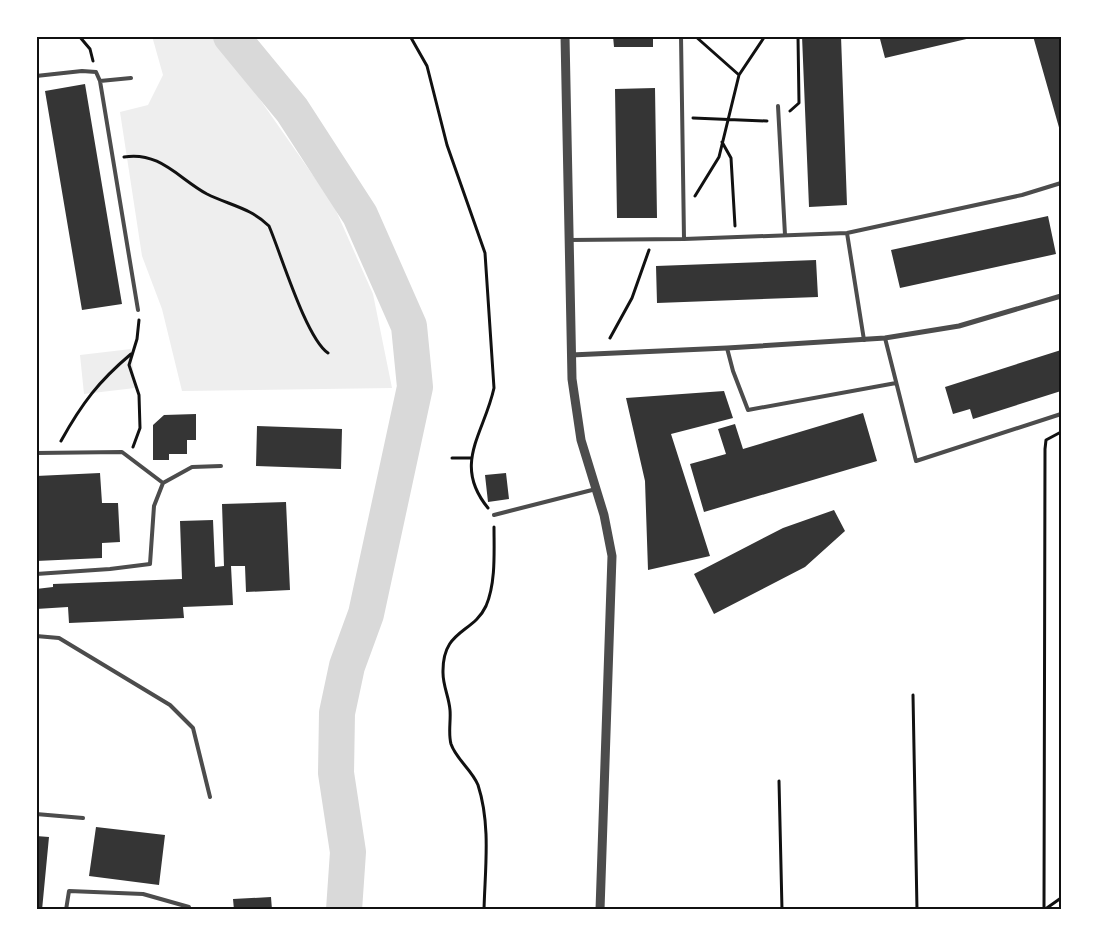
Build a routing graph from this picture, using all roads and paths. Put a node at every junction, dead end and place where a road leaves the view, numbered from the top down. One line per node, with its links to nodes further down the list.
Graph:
1 (79, 36): 8 (path)
2 (410, 36): 43 (path)
3 (565, 36): 26 (street)
4 (680, 36): 14 (lane)
5 (695, 36): 9 (path)
6 (798, 36): 16 (path)
7 (763, 37): 9 (path)
8 (96, 72): 10 (lane); 12 (lane)
9 (739, 74): 15 (path)
10 (36, 76)
11 (131, 78): 12 (lane)
12 (100, 81): 18 (lane)
13 (778, 106): 16 (lane)
14 (682, 118): 15 (path); 20 (lane)
15 (728, 118): 16 (path); 17 (path)
16 (779, 121): 22 (lane)
17 (722, 142): 20 (path); 23 (path)
18 (114, 158): 28 (lane); 33 (path)
19 (1061, 182): 21 (lane)
20 (683, 208): 25 (lane)
21 (847, 233): 22 (lane); 31 (lane)
22 (785, 235): 23 (lane)
23 (735, 237): 25 (lane)
24 (652, 239): 25 (lane); 26 (lane); 29 (path)
25 (684, 239)
26 (569, 240): 35 (street)
27 (1061, 296): 30 (street)
28 (138, 310): 34 (path)
29 (610, 338)
30 (885, 338): 31 (street); 36 (lane)
31 (864, 340): 32 (street)
32 (727, 348): 35 (street); 36 (lane)
33 (328, 352)
34 (132, 354): 39 (path); 41 (path)
35 (571, 355): 46 (street)
36 (896, 383): 37 (lane)
37 (1061, 414)
38 (1061, 432): 62 (path)
39 (55, 452): 40 (lane); 41 (lane)
40 (36, 453)
41 (130, 457): 45 (lane)
42 (452, 458): 43 (path)
43 (471, 458): 47 (path)
44 (221, 466): 45 (lane)
45 (163, 483): 48 (lane)
46 (596, 489): 47 (lane); 59 (street)
47 (494, 515): 58 (path)
48 (36, 574)
49 (36, 636): 52 (lane)
50 (913, 695): 61 (path)
51 (779, 781): 60 (path)
52 (210, 797)
53 (36, 814): 54 (lane)
54 (82, 818)
55 (1061, 898): 62 (path)
56 (66, 910): 57 (lane)
57 (189, 910)
58 (484, 910)
59 (600, 910)
60 (782, 910)
61 (917, 910)
62 (1044, 910)

